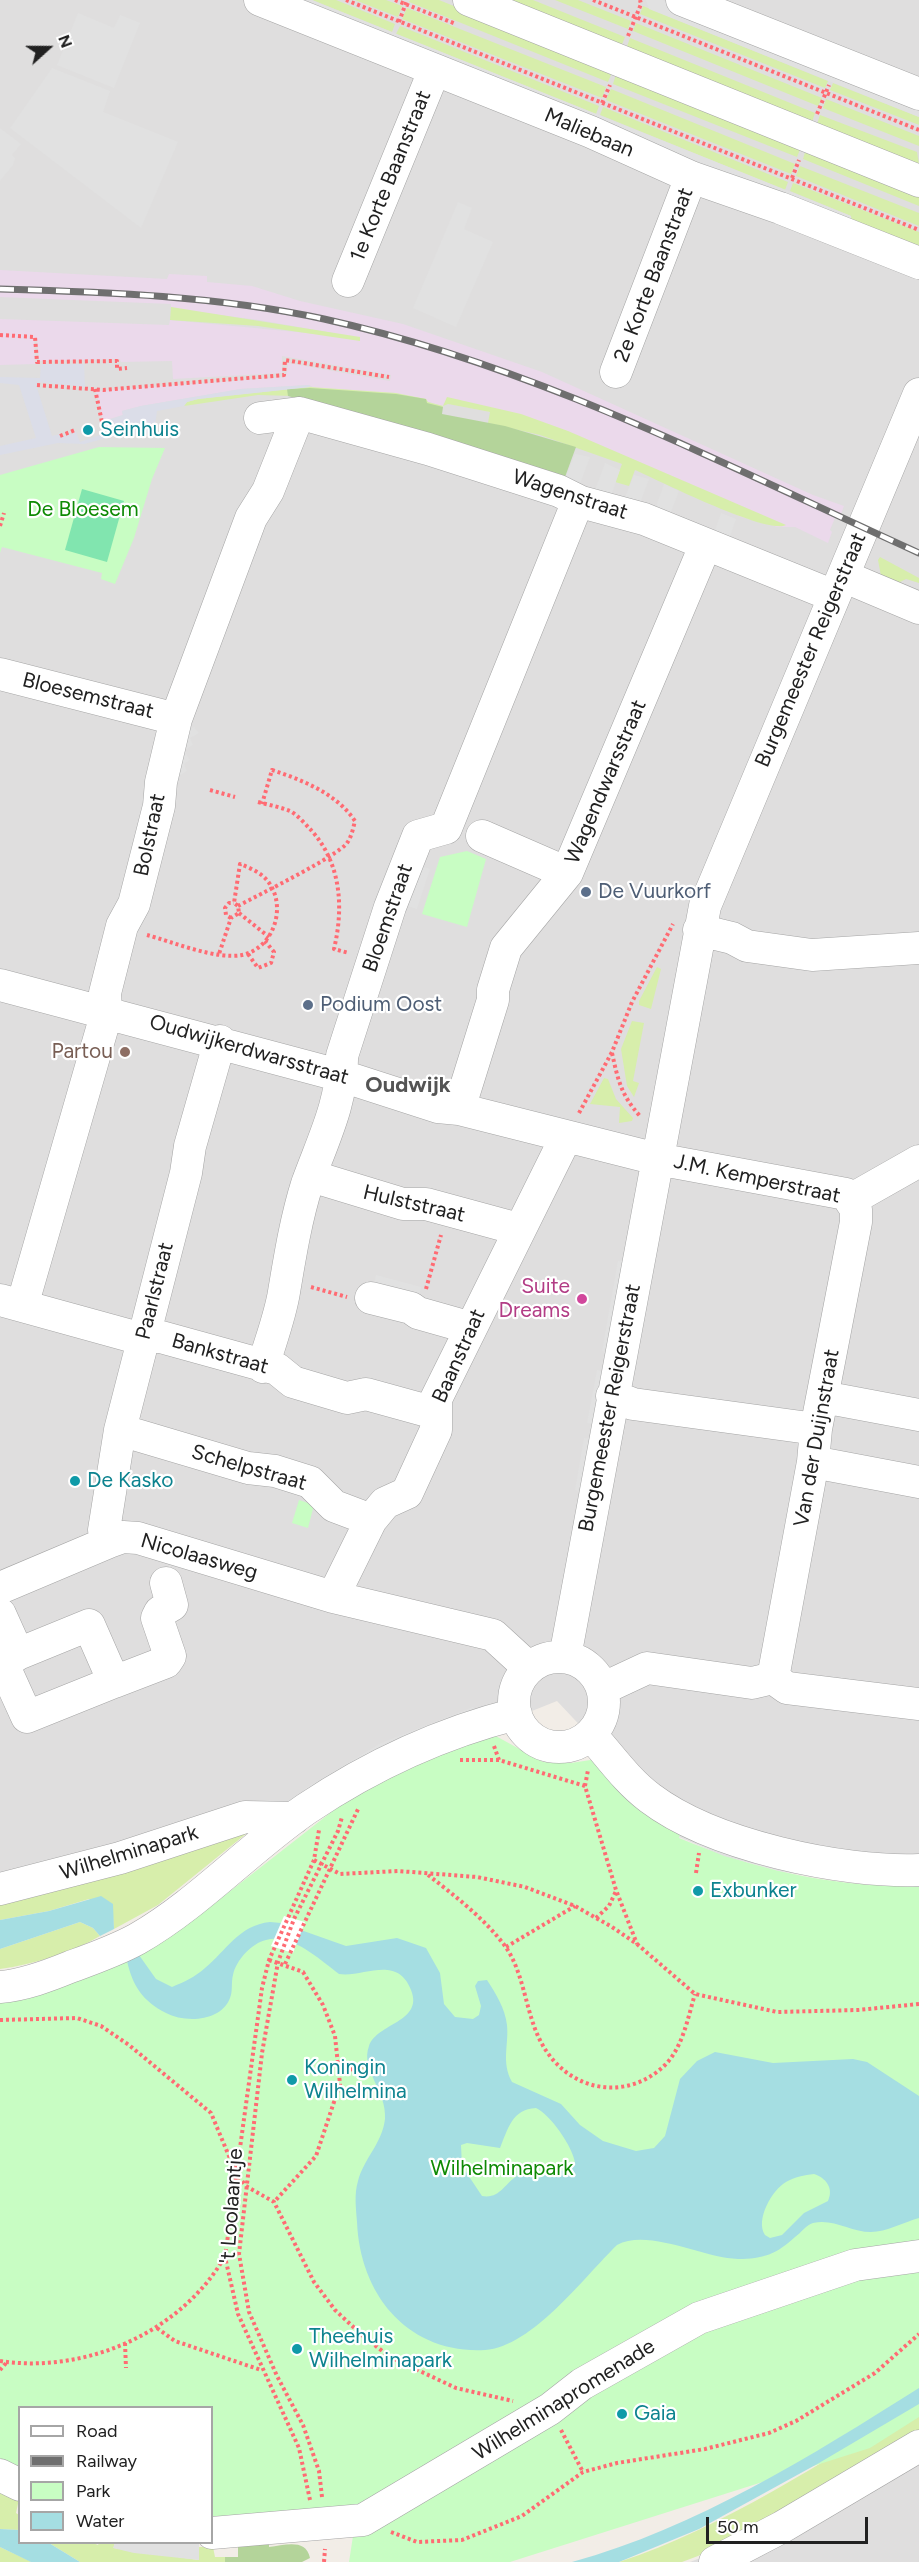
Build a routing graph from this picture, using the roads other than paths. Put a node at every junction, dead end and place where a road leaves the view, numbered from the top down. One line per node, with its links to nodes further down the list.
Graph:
1 (260, 0): 4 (street, Maliebaan)
2 (469, 0): 7 (street)
3 (682, 0): 5 (street)
4 (434, 71): 6 (street, Maliebaan); 9 (street, 1e Korte Baanstraat)
5 (919, 94)
6 (692, 177): 8 (street, Maliebaan); 10 (street, 2e Korte Baanstraat)
7 (919, 181)
8 (919, 263)
9 (348, 281)
10 (616, 372)
11 (919, 394): 16 (street, Burgemeester Reigerstraat)
12 (299, 413): 13 (street); 14 (street, Wagenstraat); 19 (street, Bolstraat)
13 (260, 418)
14 (578, 501): 15 (street, Wagenstraat); 27 (street, Bloemstraat)
15 (705, 546): 16 (street, Wagenstraat); 21 (street, Wagendwarsstraat)
16 (839, 586): 17 (street, Wagenstraat); 22 (street, Burgemeester Reigerstraat)
17 (919, 608)
18 (0, 674): 19 (street, Bloesemstraat)
19 (176, 719): 25 (street, Bolstraat)
20 (482, 836): 21 (street)
21 (567, 873): 28 (street, Wagendwarsstraat)
22 (687, 924): 23 (street); 30 (street, Burgemeester Reigerstraat)
23 (919, 948)
24 (0, 985): 25 (street, Oudwijkerdwarsstraat)
25 (106, 1011): 26 (street, Oudwijkerdwarsstraat); 36 (street, Bolstraat)
26 (220, 1041): 27 (street, Oudwijkerdwarsstraat); 38 (street, Paarlstraat)
27 (342, 1076): 28 (street, Oudwijkerdwarsstraat); 32 (street, Bloemstraat)
28 (459, 1109): 29 (street, Oudwijkerdwarsstraat)
29 (566, 1137): 30 (street); 34 (street, Baanstraat)
30 (657, 1159): 33 (street, J.M. Kemperstraat); 40 (street, Burgemeester Reigerstraat)
31 (919, 1161): 33 (street, J.M. Kemperstraat)
32 (311, 1176): 34 (street, Hulststraat); 39 (street, Bloemstraat)
33 (852, 1199): 41 (street, Van der Duijnstraat)
34 (518, 1229): 37 (street, Baanstraat)
35 (371, 1298): 37 (street)
36 (11, 1303): 38 (street, Bankstraat)
37 (471, 1328): 42 (street, Baanstraat)
38 (143, 1337): 39 (street, Bankstraat); 45 (street, Paarlstraat)
39 (263, 1367): 42 (street, Bankstraat)
40 (612, 1396): 44 (street); 55 (street, Burgemeester Reigerstraat)
41 (823, 1397): 43 (street); 44 (street, Van der Duijnstraat)
42 (435, 1413): 48 (street, Baanstraat)
43 (919, 1415)
44 (816, 1429): 46 (street, Van der Duijnstraat)
45 (120, 1430): 48 (street, Schelpstraat); 49 (street, Paarlstraat)
46 (813, 1462): 47 (street); 57 (street, Van der Duijnstraat)
47 (919, 1482)
48 (371, 1520): 52 (street, Baanstraat)
49 (109, 1542): 51 (street, Nicolaasweg); 52 (street, Nicolaasweg)
50 (166, 1583): 58 (street)
51 (0, 1588)
52 (333, 1596): 56 (street, Nicolaasweg)
53 (0, 1614): 54 (street)
54 (18, 1654): 58 (street); 58 (street)
55 (565, 1657): 56 (street); 59 (street)
56 (529, 1668): 61 (street)
57 (773, 1678): 59 (street); 60 (street)
58 (114, 1682)
59 (602, 1689): 62 (street)
60 (919, 1704)
61 (516, 1714): 62 (street); 63 (street)
62 (591, 1735): 64 (street)
63 (300, 1814): 65 (street, Wilhelminapark); 66 (street)
64 (919, 1870)
65 (0, 1889)
66 (0, 1987)
67 (919, 2256): 71 (street, Wilhelminapromenade)
68 (919, 2446): 72 (street)
69 (0, 2475): 70 (street)
70 (18, 2484)
71 (220, 2533)
72 (715, 2562)

